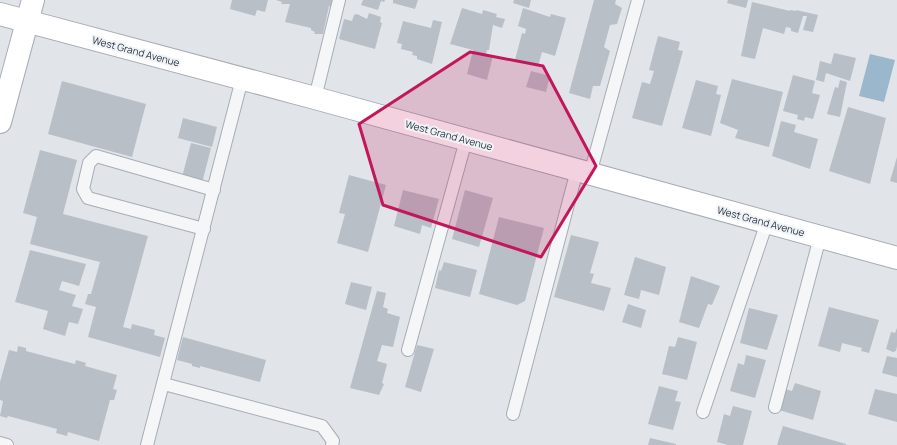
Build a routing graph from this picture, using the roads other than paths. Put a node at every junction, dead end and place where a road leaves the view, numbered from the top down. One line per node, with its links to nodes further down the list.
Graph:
1 (33, 0): 5 (street)
2 (339, 0): 7 (lane)
3 (638, 0): 10 (lane)
4 (0, 14): 5 (street, West Grand Avenue)
5 (27, 22): 6 (street, West Grand Avenue); 8 (street)
6 (242, 79): 7 (street, West Grand Avenue); 11 (lane)
7 (315, 98): 9 (street, West Grand Avenue)
8 (0, 122)
9 (466, 140): 10 (street, West Grand Avenue); 16 (lane)
10 (583, 172): 12 (street, West Grand Avenue); 20 (lane)
11 (214, 190): 13 (lane); 13 (lane)
12 (767, 222): 14 (street, West Grand Avenue); 19 (lane)
13 (204, 230): 17 (lane)
14 (820, 237): 15 (street, West Grand Avenue); 18 (lane)
15 (897, 258)
16 (408, 350)
17 (164, 384): 23 (lane); 24 (lane)
18 (775, 408)
19 (704, 412)
20 (513, 414)
21 (0, 443): 22 (lane)
22 (7, 445)
23 (147, 445)
24 (332, 445)

